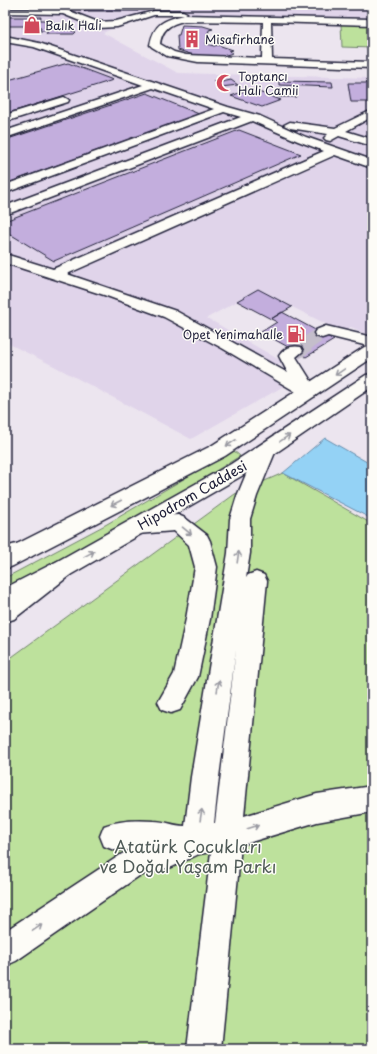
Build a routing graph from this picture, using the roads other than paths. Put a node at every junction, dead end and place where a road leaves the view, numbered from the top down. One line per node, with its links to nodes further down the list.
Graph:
1 (47, 5): 3 (street)
2 (5, 11): 3 (street)
3 (65, 12): 4 (street)
4 (264, 17): 5 (street); 6 (street); 10 (street); 10 (street)
5 (372, 17)
6 (372, 22)
7 (8, 41): 8 (street)
8 (36, 45): 9 (street); 12 (street)
9 (18, 51)
10 (267, 62): 11 (street)
11 (372, 64)
12 (133, 78): 13 (street); 14 (street)
13 (118, 83)
14 (153, 85): 16 (street); 23 (street)
15 (73, 97): 20 (street)
16 (224, 108): 18 (street); 27 (street)
17 (372, 113): 19 (street)
18 (252, 117): 22 (street); 25 (street); 28 (street)
19 (361, 118): 21 (street); 22 (street)
20 (5, 119)
21 (372, 123)
22 (337, 132): 24 (street); 25 (street)
23 (5, 135)
24 (372, 143)
25 (327, 148): 26 (street); 30 (street)
26 (372, 164)
27 (5, 189)
28 (5, 212)
29 (5, 258): 30 (street)
30 (54, 274): 36 (street)
31 (322, 333): 32 (street)
32 (372, 342)
33 (372, 350): 36 (main road, Hipodrom Caddesi, one-way to 36)
34 (296, 351): 36 (street)
35 (372, 379): 37 (main road, Hipodrom Caddesi, one-way to 35)
36 (309, 392): 39 (main road, Hipodrom Caddesi, one-way to 39)
37 (266, 450): 38 (main road, Hipodrom Caddesi); 48 (street, one-way to 37)
38 (137, 526): 40 (main road, Hipodrom Caddesi, one-way to 38); 44 (street, one-way to 44)
39 (11, 556)
40 (62, 569): 42 (main road, Hipodrom Caddesi); 43 (main road)
41 (256, 582): 46 (street)
42 (5, 599)
43 (5, 612)
44 (171, 702)
45 (372, 799): 46 (street, one-way to 45)
46 (228, 835): 48 (street); 50 (street)
47 (114, 836): 48 (street)
48 (197, 840): 49 (street, one-way to 48)
49 (5, 950)
50 (204, 1049)

